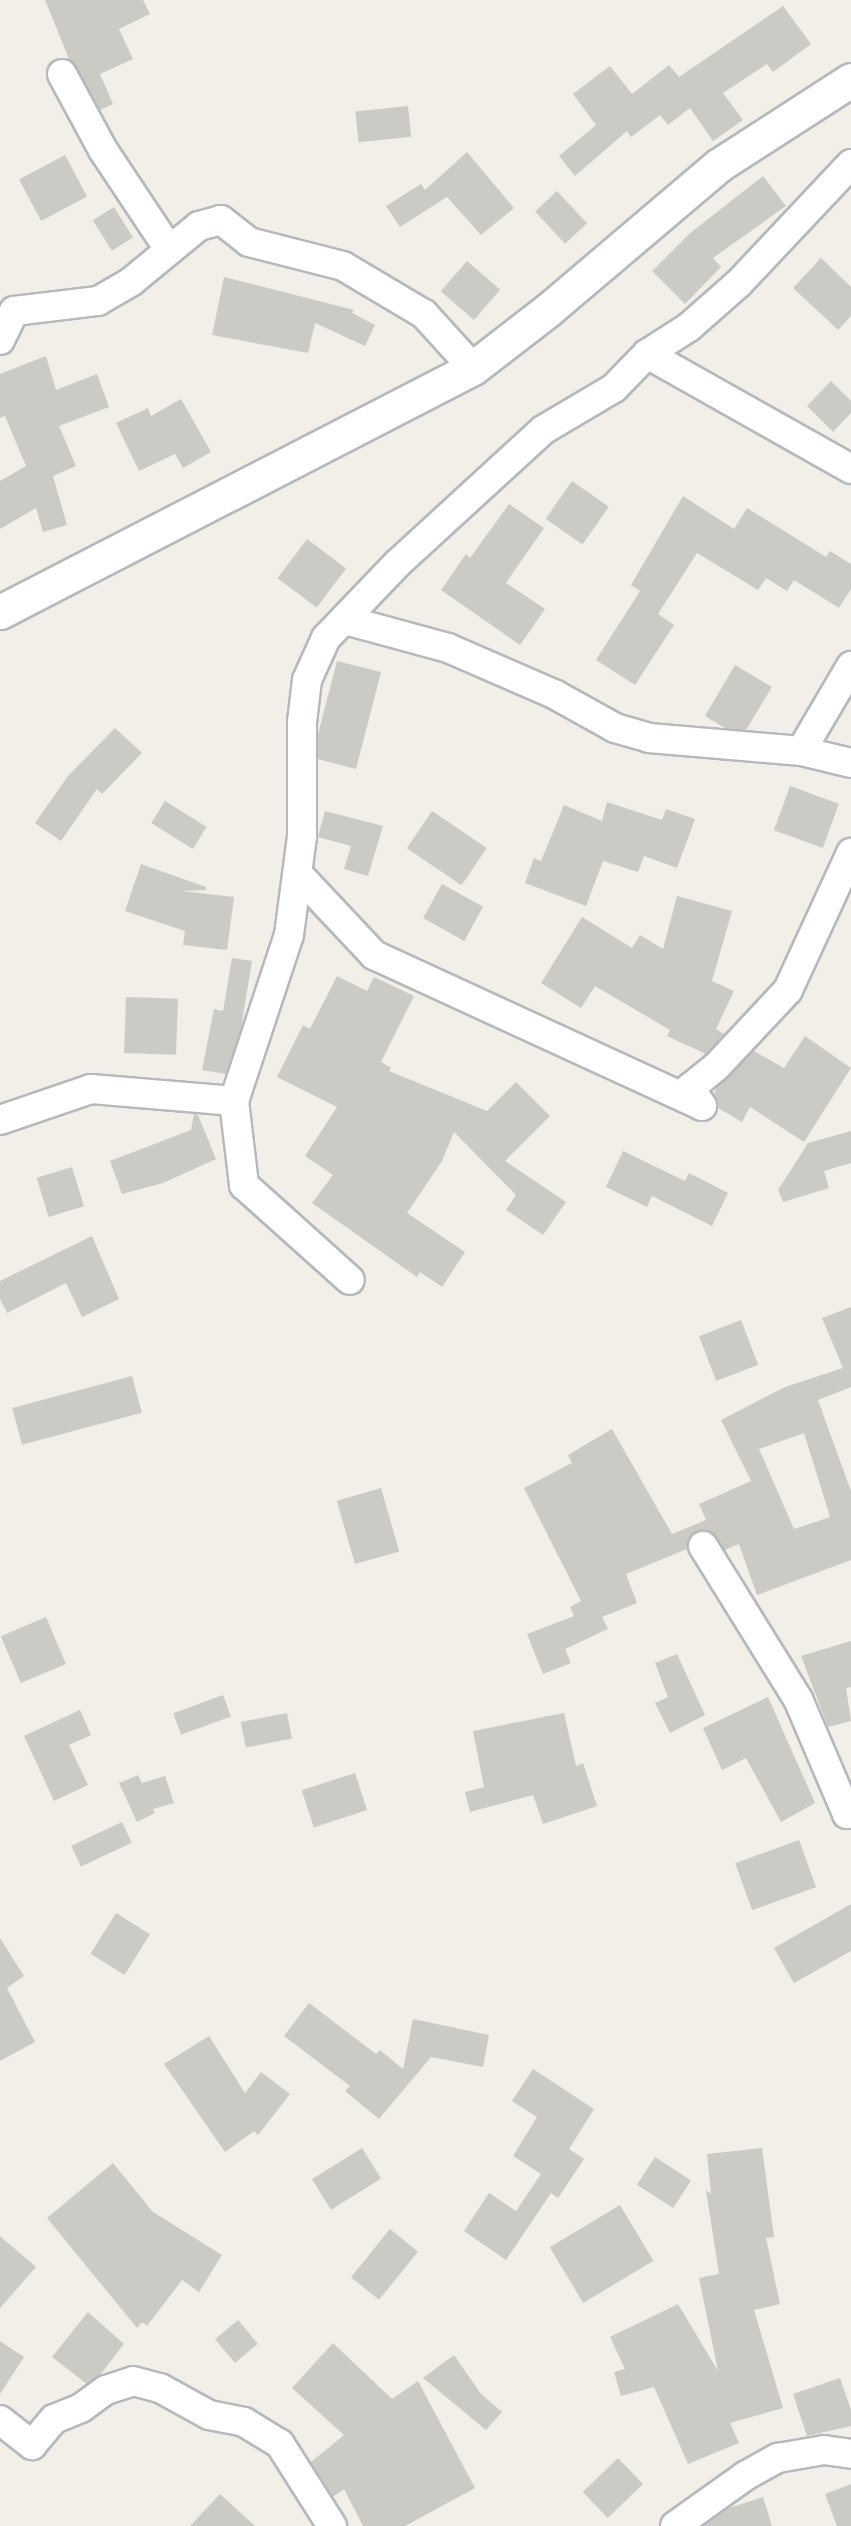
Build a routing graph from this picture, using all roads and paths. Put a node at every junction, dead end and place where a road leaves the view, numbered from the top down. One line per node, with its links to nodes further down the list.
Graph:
1 (62, 74): 4 (street)
2 (851, 80): 7 (street)
3 (851, 164): 6 (street)
4 (168, 248): 5 (street); 7 (street)
5 (0, 340)
6 (647, 354): 8 (street); 10 (street)
7 (473, 368): 9 (street)
8 (851, 470)
9 (0, 612)
10 (345, 620): 12 (street); 15 (street)
11 (851, 666): 12 (street)
12 (801, 751): 13 (street)
13 (851, 763)
14 (851, 853): 15 (street)
15 (298, 874): 16 (street)
16 (234, 1101): 17 (street); 18 (street)
17 (0, 1120)
18 (350, 1280)
19 (703, 1546): 20 (street)
20 (850, 1817)
21 (0, 2420): 23 (street)
22 (851, 2454): 24 (street)
23 (332, 2526)
24 (675, 2526)

